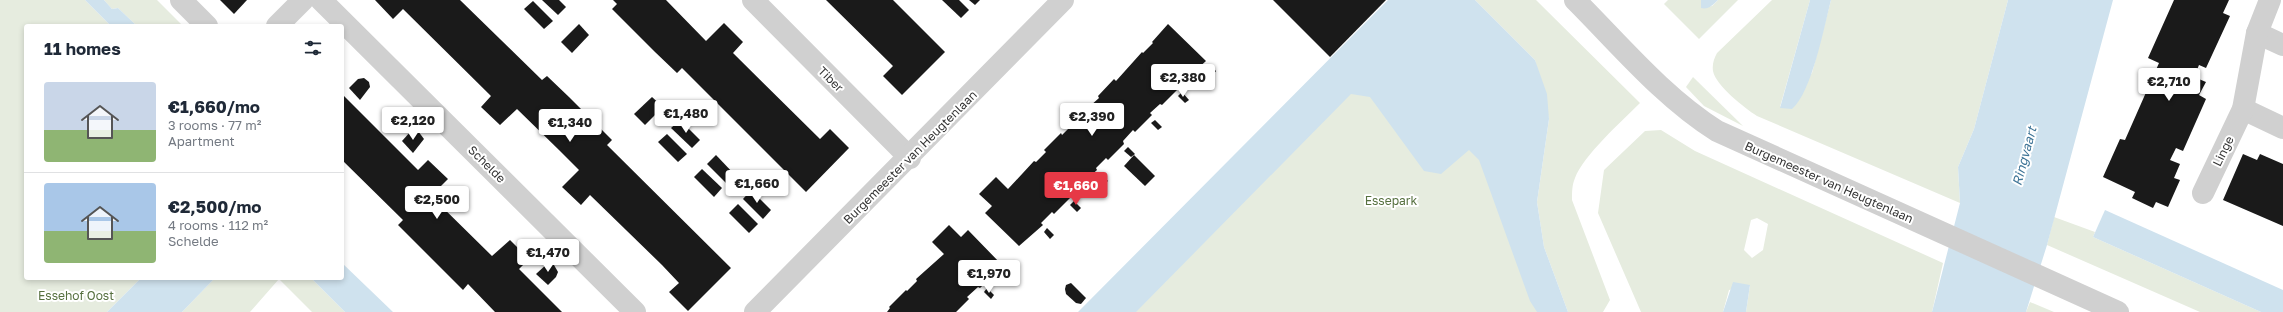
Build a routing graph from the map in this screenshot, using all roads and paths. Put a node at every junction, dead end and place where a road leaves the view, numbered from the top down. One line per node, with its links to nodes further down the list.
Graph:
1 (181, 0): 8 (street)
2 (303, 0): 9 (street)
3 (321, 0): 16 (street, Schelde)
4 (753, 0): 14 (street, Tiber)
5 (1063, 0): 14 (street, Burgemeester van Heugtenlaan)
6 (1576, 0): 18 (street, Burgemeester van Heugtenlaan)
7 (2270, 0): 10 (street, Linge)
8 (205, 24)
9 (279, 24)
10 (2257, 33): 11 (street); 12 (street, Linge)
11 (2283, 45)
12 (2243, 109): 13 (street); 15 (street, Linge)
13 (2283, 128)
14 (910, 158): 17 (street, Burgemeester van Heugtenlaan)
15 (2203, 192)
16 (635, 312)
17 (755, 312)
18 (2118, 312)

